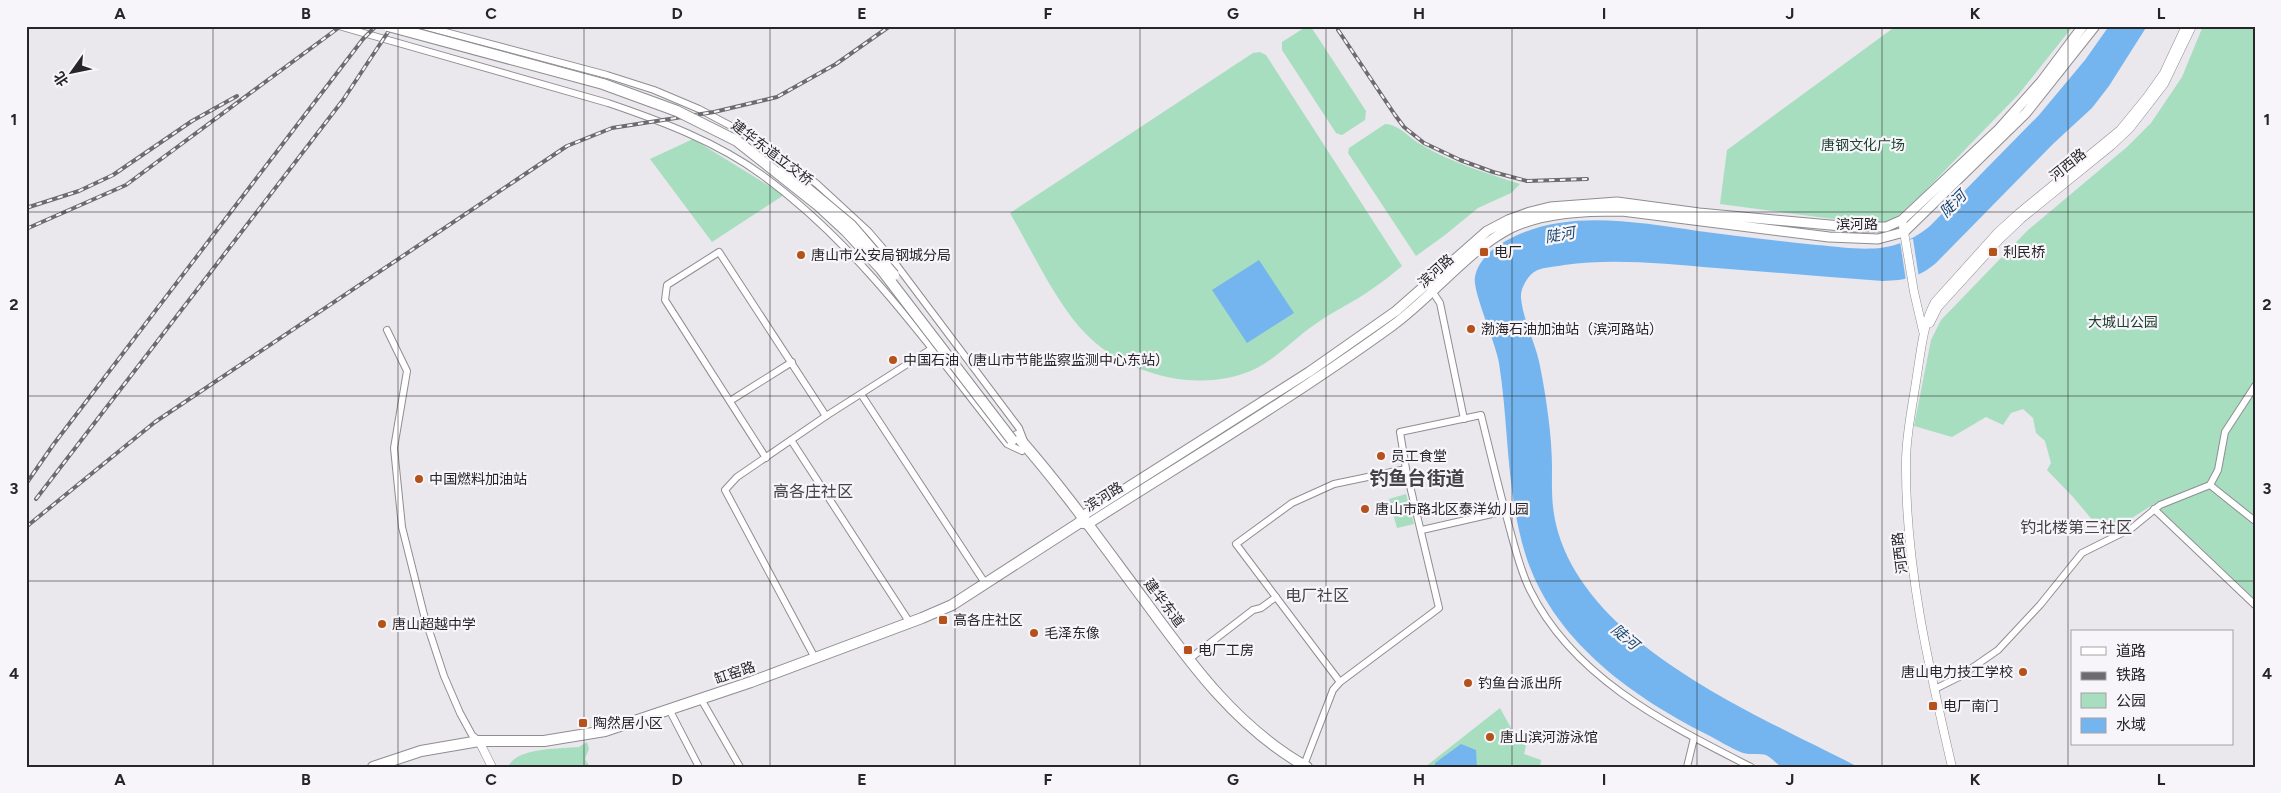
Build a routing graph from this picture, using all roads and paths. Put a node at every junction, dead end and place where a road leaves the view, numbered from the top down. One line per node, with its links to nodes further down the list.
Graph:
1 (339, 26): 14 (street)
2 (388, 26): 21 (main road, 建华东道立交桥, bridge)
3 (410, 26): 21 (main road, 建华东道立交桥, bridge)
4 (423, 26): 23 (street)
5 (2082, 26): 9 (main road, 滨河路)
6 (2094, 26): 10 (main road, 滨河路)
7 (2186, 26): 13 (street, 河西路)
8 (2192, 26): 13 (street, 河西路)
9 (1902, 220): 10 (street); 11 (main road, 滨河路)
10 (1905, 235): 11 (main road, 滨河路); 13 (street)
11 (1429, 288): 20 (street); 29 (main road, 滨河路)
12 (387, 330): 43 (street)
13 (1924, 333): 39 (street, 河西路)
14 (931, 349): 17 (street); 23 (street)
15 (792, 362): 18 (street); 18 (street); 19 (street)
16 (2255, 386): 26 (street)
17 (861, 394): 19 (street); 32 (street)
18 (730, 401): 24 (street)
19 (826, 416): 22 (street)
20 (1464, 419): 25 (street); 28 (street)
21 (1014, 438): 23 (main road, 建华东道)
22 (791, 440): 24 (street); 35 (street)
23 (1024, 449): 29 (main road, 建华东道)
24 (766, 458): 36 (street)
25 (1406, 469): 31 (street); 33 (street)
26 (2210, 485): 27 (street); 30 (street)
27 (2154, 509): 34 (street); 39 (street)
28 (1505, 512): 31 (street); 42 (street)
29 (1083, 521): 32 (main road, 缸窑路); 37 (main road, 建华东道); 44 (main road, 建华东道)
30 (2255, 521)
31 (1422, 530): 38 (street)
32 (986, 583): 35 (main road, 缸窑路)
33 (1276, 597): 37 (street); 38 (street)
34 (2255, 605)
35 (910, 623): 36 (main road, 缸窑路)
36 (815, 658): 40 (main road, 缸窑路)
37 (1188, 660): 44 (main road, 建华东道)
38 (1340, 682): 44 (street)
39 (1935, 689): 51 (street, 河西路)
40 (701, 699): 41 (main road, 缸窑路); 48 (street)
41 (670, 710): 43 (main road, 缸窑路); 47 (street)
42 (1694, 738): 49 (street); 50 (street)
43 (479, 741): 45 (main road, 缸窑路); 46 (street)
44 (1302, 766)
45 (373, 767)
46 (492, 767)
47 (699, 767)
48 (740, 767)
49 (1687, 767)
50 (1751, 767)
51 (1952, 767)

